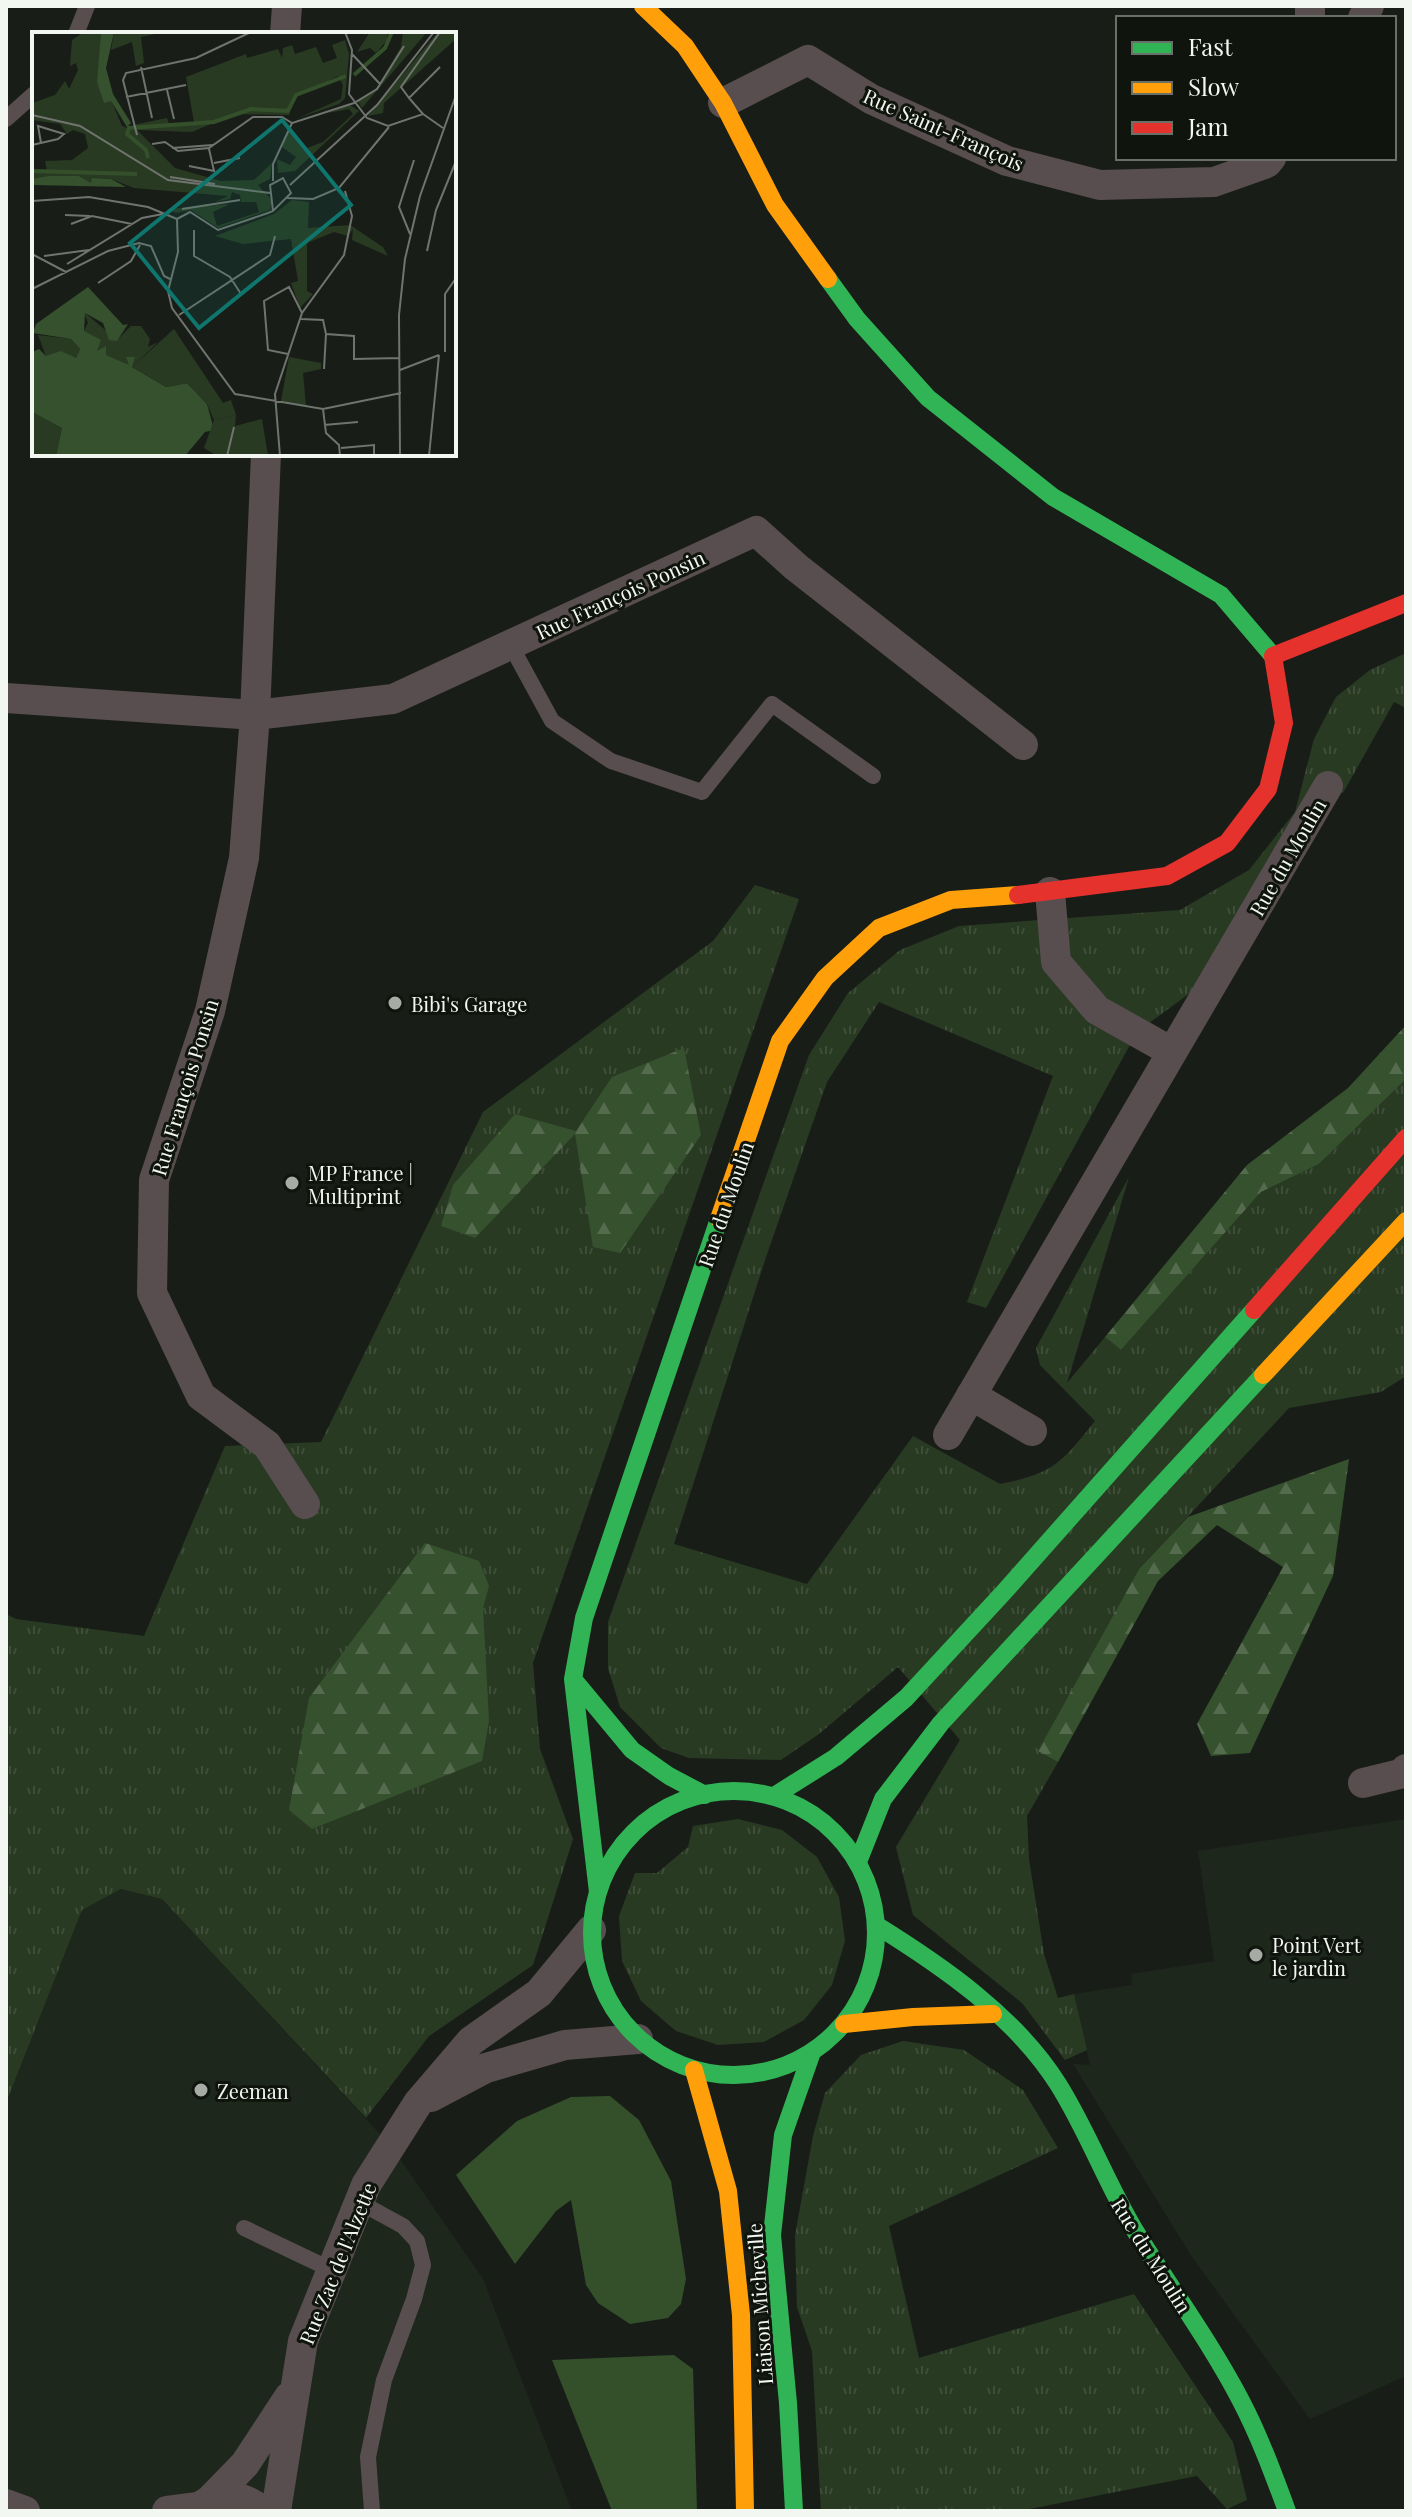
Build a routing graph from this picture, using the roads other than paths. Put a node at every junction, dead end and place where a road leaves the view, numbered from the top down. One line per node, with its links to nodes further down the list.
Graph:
1 (87, 6): 4 (lane)
2 (287, 6): 5 (street)
3 (643, 6): 7 (main road)
4 (77, 32)
5 (285, 32)
6 (32, 96): 8 (lane)
7 (723, 103): 9 (street, Rue Saint-François); 13 (main road)
8 (6, 119)
9 (1269, 160)
10 (266, 456): 15 (street, Rue François Ponsin)
11 (1406, 603): 13 (main road)
12 (510, 644): 15 (street, Rue François Ponsin); 16 (street, Rue François Ponsin); 17 (lane)
13 (1273, 656): 19 (main road, Rue du Moulin)
14 (6, 698): 15 (street, Rue François Ponsin)
15 (255, 715): 26 (street, Rue François Ponsin)
16 (1023, 745)
17 (873, 776)
18 (1328, 786): 20 (street, Rue du Moulin)
19 (1050, 892): 20 (street); 27 (main road, Rue du Moulin)
20 (1172, 1052): 23 (street, Rue du Moulin)
21 (1406, 1138): 31 (main road)
22 (1406, 1221): 32 (main road)
23 (971, 1395): 24 (street); 25 (street, Rue du Moulin)
24 (1032, 1431)
25 (948, 1435)
26 (305, 1504)
27 (573, 1679): 30 (main road); 33 (main road, Rue du Moulin)
28 (1406, 1769): 29 (street)
29 (1363, 1783)
30 (705, 1795): 31 (main road); 33 (main road)
31 (774, 1796): 32 (main road)
32 (858, 1862): 34 (main road)
33 (598, 1892): 35 (main road)
34 (876, 1925): 36 (main road, Rue du Moulin); 37 (main road)
35 (591, 1930): 38 (main road); 41 (street, Rue Zac de l'Alzette)
36 (993, 2014): 37 (main road); 55 (main road, Rue du Moulin)
37 (844, 2024): 39 (main road)
38 (638, 2039): 40 (main road); 41 (street)
39 (812, 2052): 40 (main road); 54 (main road, Liaison Micheville)
40 (694, 2070): 53 (main road, Liaison Micheville)
41 (418, 2103): 42 (street, Rue Zac de l'Alzette)
42 (359, 2202): 44 (street, Rue Zac de l'Alzette); 52 (lane)
43 (244, 2228): 44 (lane)
44 (332, 2270): 45 (street, Rue Zac de l'Alzette)
45 (296, 2387): 47 (street, Rue Zac de l'Alzette); 51 (street, Rue Zac de l'Alzette)
46 (6, 2504): 48 (street)
47 (201, 2506): 49 (street); 50 (street)
48 (25, 2511)
49 (167, 2511)
50 (262, 2511)
51 (276, 2511)
52 (372, 2511)
53 (745, 2511)
54 (794, 2511)
55 (1287, 2511)

